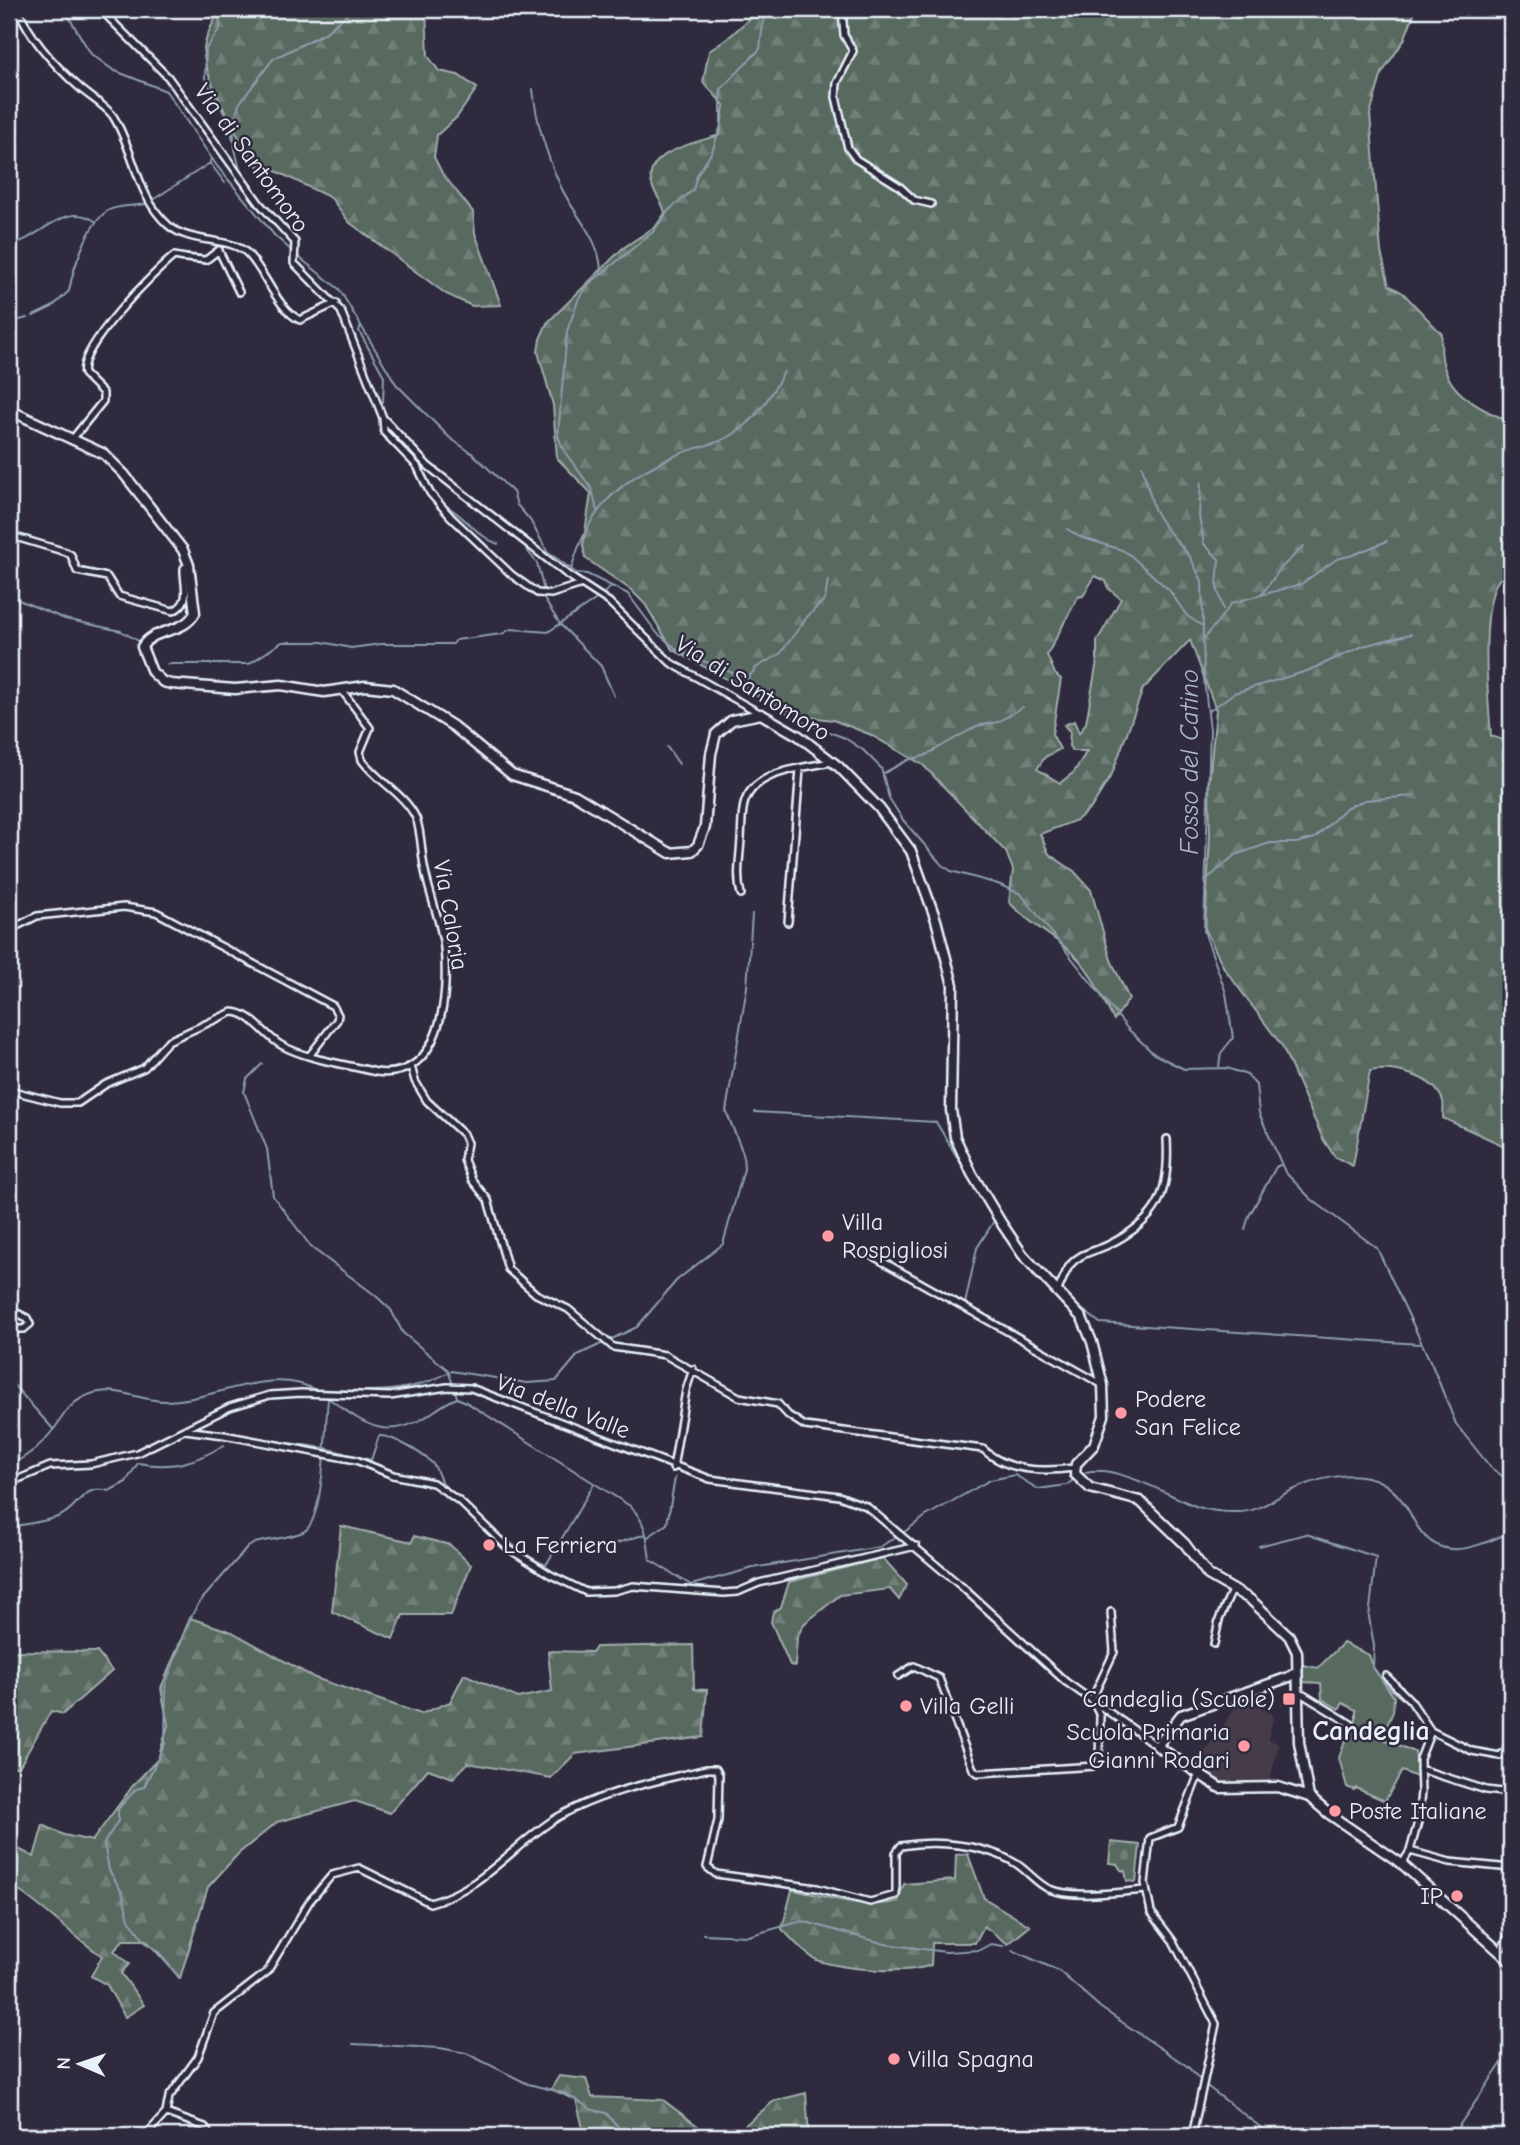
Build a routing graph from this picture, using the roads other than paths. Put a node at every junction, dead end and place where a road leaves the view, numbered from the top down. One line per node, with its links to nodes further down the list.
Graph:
1 (18, 9): 5 (street)
2 (100, 9): 10 (street, Via di Santomoro)
3 (842, 9): 4 (street)
4 (931, 204)
5 (220, 243): 6 (street); 10 (street)
6 (219, 251): 8 (street); 9 (street)
7 (185, 258): 8 (street); 13 (street)
8 (206, 260)
9 (239, 292)
10 (336, 303): 12 (street, Via di Santomoro)
11 (9, 410): 13 (main road)
12 (383, 418): 16 (street, Via di Santomoro); 16 (street, Via di Santomoro)
13 (75, 437): 15 (main road)
14 (9, 535): 15 (street)
15 (188, 565): 17 (main road)
16 (582, 584): 18 (street, Via di Santomoro)
17 (341, 689): 18 (main road); 25 (street, Via Caloria)
18 (761, 714): 19 (main road, Via di Santomoro)
19 (833, 762): 20 (street); 29 (main road, Via di Santomoro)
20 (800, 769): 21 (street); 22 (street)
21 (741, 894)
22 (788, 922)
23 (9, 930): 24 (street)
24 (310, 1055): 25 (street); 26 (street)
25 (411, 1066): 32 (street)
26 (9, 1090)
27 (1167, 1139): 29 (street)
28 (870, 1255): 33 (street)
29 (1058, 1290): 33 (main road, Via di Santomoro)
30 (9, 1308): 31 (street)
31 (9, 1329)
32 (692, 1369): 35 (street); 36 (street)
33 (1103, 1385): 36 (main road, Via di Santomoro)
34 (185, 1430): 35 (street, Via della Valle); 37 (street, Via della Valle); 38 (street)
35 (673, 1468): 38 (street, Via della Valle)
36 (1077, 1475): 39 (main road)
37 (9, 1483)
38 (916, 1546): 47 (street, Via della Valle)
39 (1232, 1590): 41 (street); 42 (main road)
40 (1111, 1612): 47 (street)
41 (1214, 1644)
42 (1297, 1672): 45 (main road); 46 (main road)
43 (898, 1676): 47 (street)
44 (1386, 1676): 49 (street)
45 (1289, 1677): 46 (main road); 51 (main road)
46 (1297, 1687): 48 (street); 55 (main road)
47 (1092, 1699): 51 (street, Via della Valle)
48 (1351, 1724)
49 (1432, 1731): 50 (street); 52 (street)
50 (1511, 1732)
51 (1157, 1746): 53 (main road)
52 (1420, 1769): 54 (street); 56 (street)
53 (1198, 1776): 55 (main road); 59 (street)
54 (1511, 1793)
55 (1309, 1797): 57 (main road)
56 (1410, 1851): 57 (street); 58 (street)
57 (1402, 1864): 61 (main road)
58 (1511, 1868)
59 (1145, 1890): 63 (street); 66 (street)
60 (1511, 1931): 61 (street)
61 (1500, 1952): 62 (main road)
62 (1511, 1962)
63 (166, 2113): 64 (street); 65 (street)
64 (145, 2136)
65 (210, 2136)
66 (1192, 2136)

